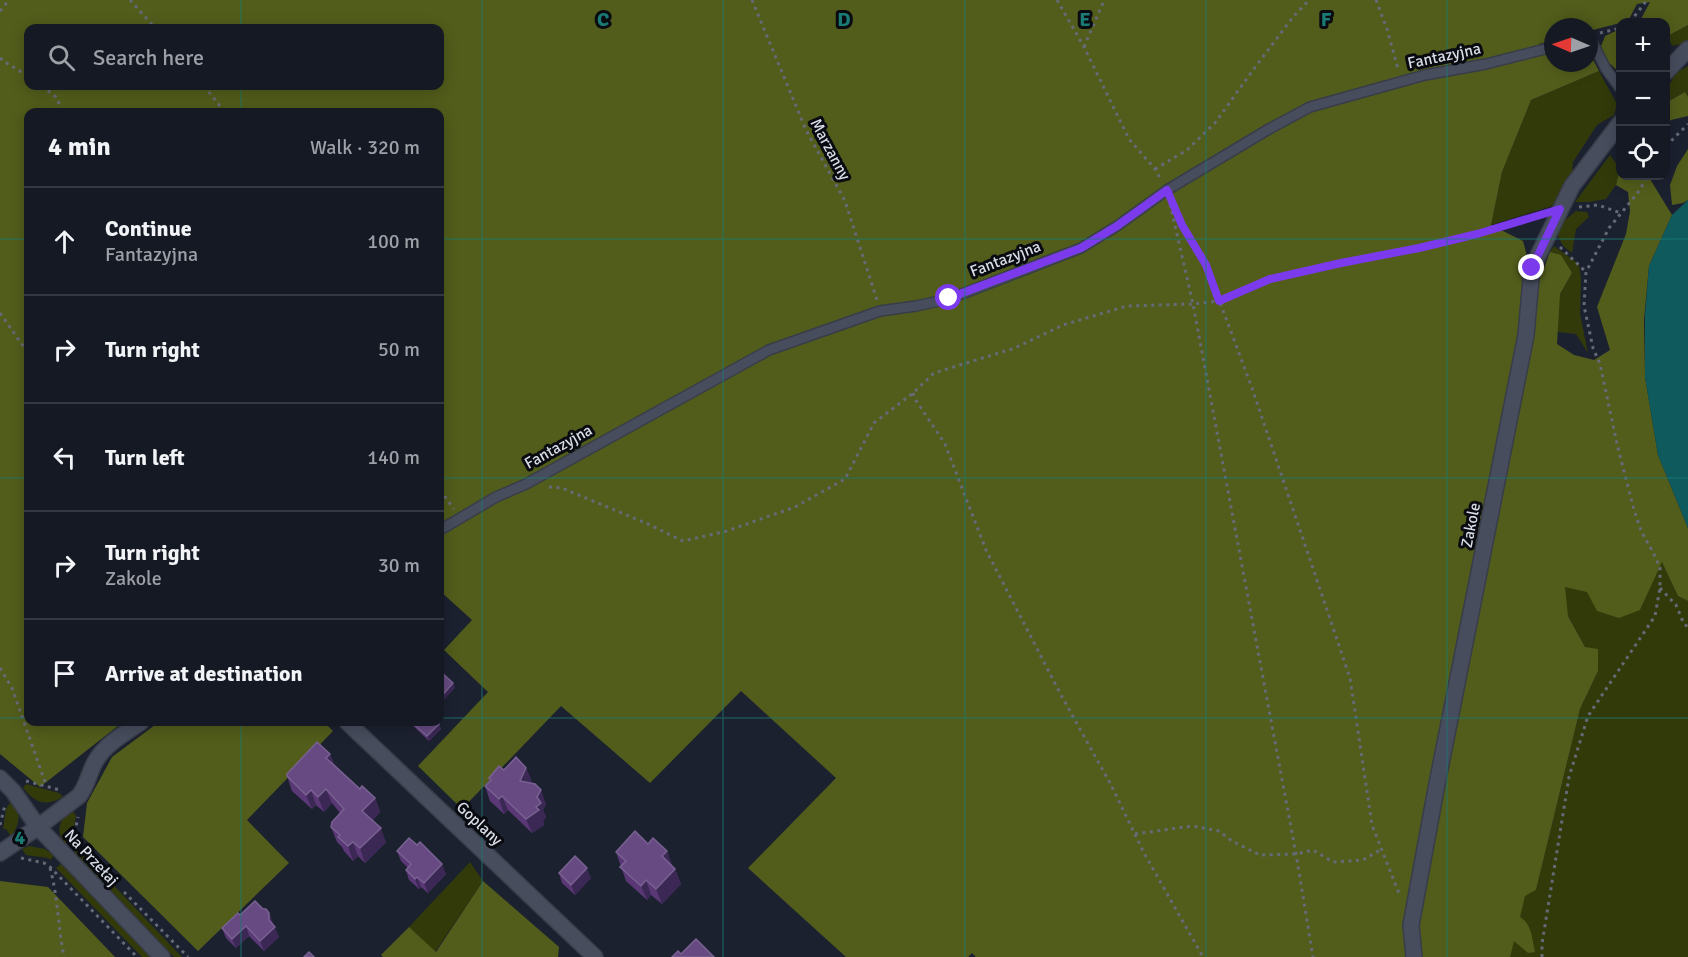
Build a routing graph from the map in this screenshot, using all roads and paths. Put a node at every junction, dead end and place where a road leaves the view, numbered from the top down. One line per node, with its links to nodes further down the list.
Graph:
1 (9, 0): 9 (path)
2 (130, 0): 11 (path)
3 (752, 0): 39 (path, Marzanny)
4 (1057, 0): 14 (path)
5 (1106, 0): 14 (path)
6 (1309, 0): 30 (path)
7 (1376, 0): 21 (path)
8 (1647, 0): 10 (path)
9 (0, 11)
10 (1633, 18)
11 (151, 24)
12 (1616, 29): 13 (path)
13 (1598, 34)
14 (1084, 47): 30 (path)
15 (1544, 49): 21 (lane, Fantazyjna)
16 (1688, 49): 19 (street)
17 (1598, 53): 22 (lane)
18 (0, 57): 20 (path)
19 (1670, 67)
20 (24, 74)
21 (1401, 82): 32 (lane, Fantazyjna)
22 (1616, 83)
23 (47, 90): 25 (path)
24 (207, 90): 26 (path)
25 (61, 108)
26 (222, 108)
27 (1688, 124): 29 (path)
28 (1618, 126): 33 (street, Zakole)
29 (1670, 141)
30 (1155, 169): 32 (path)
31 (1645, 180): 34 (path)
32 (1167, 190): 37 (path); 38 (path); 39 (lane, Fantazyjna)
33 (1560, 209): 34 (path); 35 (street, Zakole); 37 (path)
34 (1622, 213): 36 (path)
35 (1547, 235): 36 (path); 69 (street, Zakole)
36 (1586, 272): 47 (path)
37 (1219, 301): 38 (path); 64 (path)
38 (1193, 304): 42 (path); 66 (path)
39 (880, 311): 43 (lane, Fantazyjna)
40 (0, 313): 41 (path)
41 (24, 347)
42 (913, 393): 43 (path); 62 (path)
43 (526, 484): 45 (lane, Fantazyjna)
44 (444, 495): 45 (path)
45 (461, 518): 46 (lane, Fantazyjna)
46 (444, 528)
47 (1660, 588): 48 (path); 78 (path)
48 (1688, 627)
49 (0, 668): 50 (path)
50 (24, 722)
51 (25, 726): 56 (path)
52 (136, 726): 61 (street)
53 (351, 726): 70 (street, Goplany)
54 (0, 778): 61 (street, Na Przełaj)
55 (23, 781): 56 (path)
56 (46, 785): 57 (path)
57 (64, 791)
58 (6, 800): 60 (path)
59 (76, 810): 63 (path)
60 (0, 825)
61 (39, 827): 65 (street); 73 (street, Na Przełaj)
62 (1135, 834): 66 (path); 75 (path)
63 (75, 843)
64 (1382, 849): 66 (path); 69 (path)
65 (8, 853): 67 (path)
66 (1296, 854): 76 (path)
67 (50, 867): 71 (path); 72 (path)
68 (124, 892): 74 (path)
69 (1411, 925): 77 (street, Zakole)
70 (588, 955)
71 (64, 957)
72 (137, 957)
73 (162, 957)
74 (188, 957)
75 (1203, 957)
76 (1313, 957)
77 (1414, 957)
78 (1542, 957)

